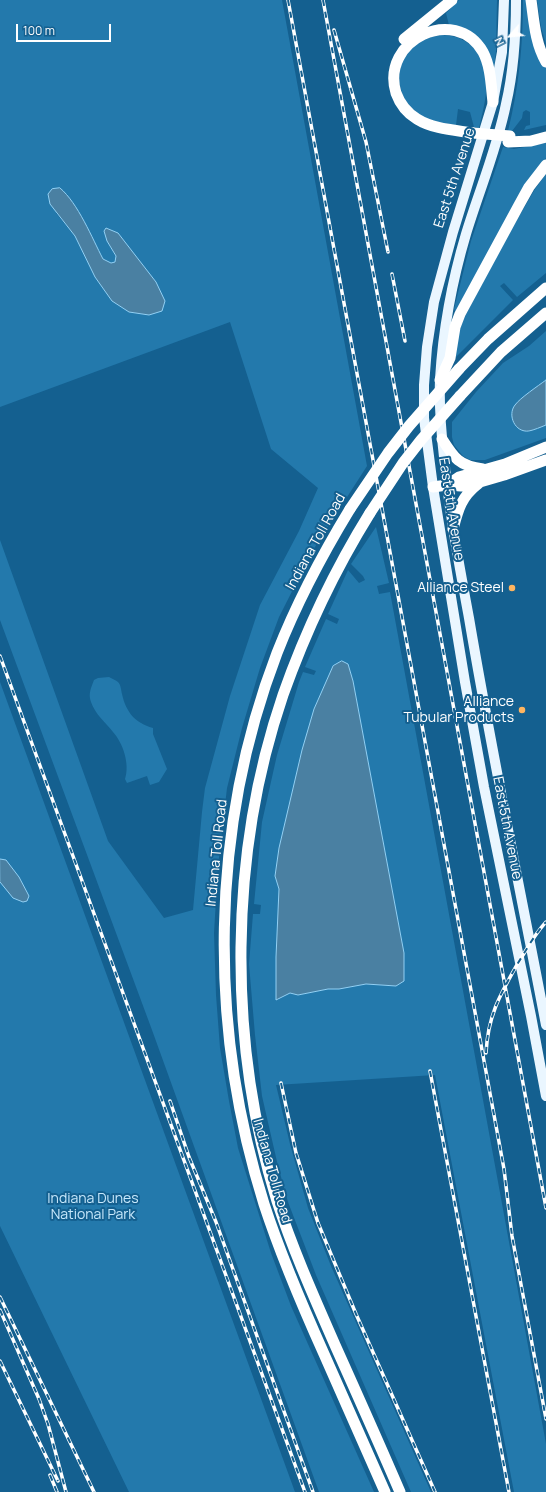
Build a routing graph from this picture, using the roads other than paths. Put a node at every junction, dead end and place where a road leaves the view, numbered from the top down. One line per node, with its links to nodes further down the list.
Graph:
1 (452, 0): 8 (highway)
2 (504, 0): 6 (main road, East 5th Avenue)
3 (516, 0): 14 (main road, East 5th Avenue)
4 (531, 0): 5 (highway)
5 (546, 62)
6 (493, 102): 8 (highway); 21 (main road, East 5th Avenue)
7 (546, 131): 10 (highway)
8 (472, 135): 10 (highway, bridge)
9 (546, 137): 10 (highway)
10 (509, 139)
11 (546, 165): 14 (highway)
12 (546, 288): 25 (highway, Indiana Toll Road, bridge)
13 (546, 313): 26 (highway, Indiana Toll Road, bridge)
14 (440, 380): 15 (main road, East 5th Avenue)
15 (442, 439): 18 (highway); 20 (main road, East 5th Avenue)
16 (546, 448): 18 (highway)
17 (546, 460): 19 (highway)
18 (485, 470): 20 (highway)
19 (480, 482): 20 (highway); 22 (highway)
20 (447, 485): 21 (highway); 22 (main road, East 5th Avenue)
21 (433, 487): 24 (main road, East 5th Avenue)
22 (453, 529): 23 (main road, East 5th Avenue)
23 (546, 1025)
24 (546, 1096)
25 (385, 1492)
26 (400, 1492)

